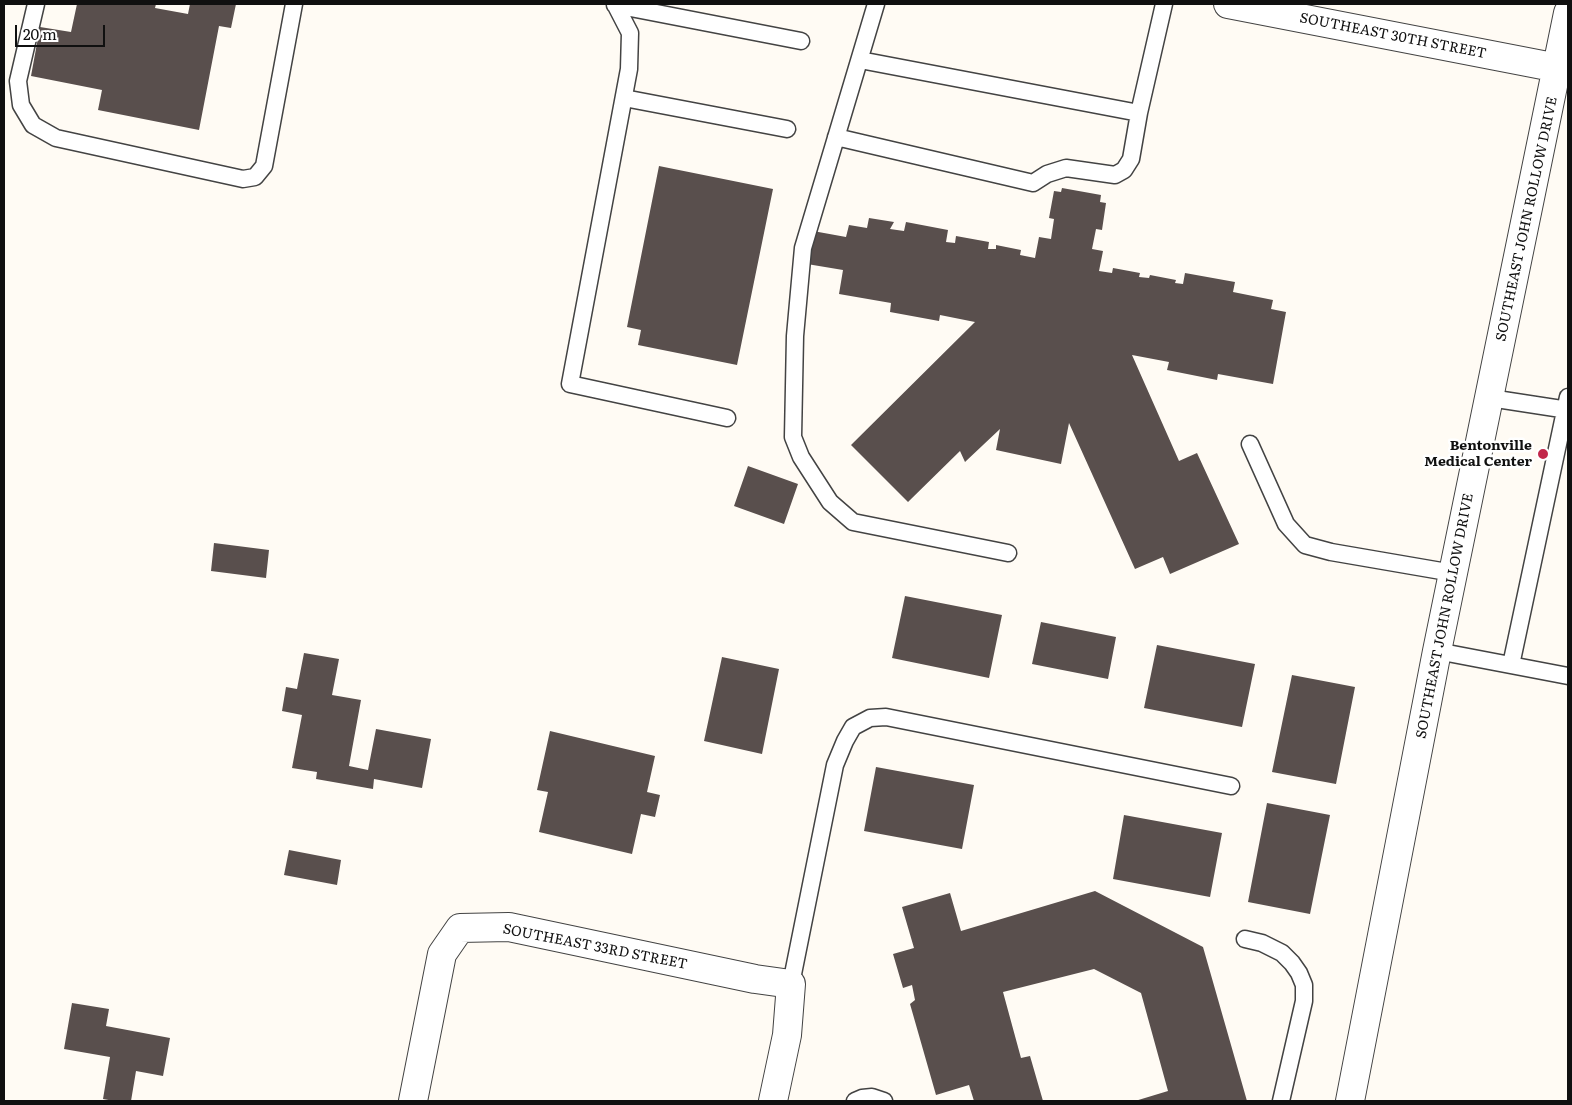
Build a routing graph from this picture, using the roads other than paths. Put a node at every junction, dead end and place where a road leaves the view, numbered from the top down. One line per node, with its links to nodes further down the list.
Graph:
1 (36, 4): 2 (lane)
2 (294, 4)
3 (615, 4): 8 (lane); 11 (lane)
4 (876, 4): 9 (lane)
5 (1164, 4): 12 (lane)
6 (1228, 4): 10 (street, SOUTHEAST 30TH STREET)
7 (1568, 14): 10 (street, SOUTHEAST JOHN ROLLOW DRIVE)
8 (801, 41)
9 (860, 60): 12 (lane); 14 (lane)
10 (1558, 68): 15 (street, SOUTHEAST JOHN ROLLOW DRIVE)
11 (624, 98): 13 (lane); 17 (lane)
12 (1139, 113): 14 (lane)
13 (787, 129)
14 (836, 137): 19 (lane)
15 (1490, 398): 16 (lane); 20 (street, SOUTHEAST JOHN ROLLOW DRIVE)
16 (1567, 406): 22 (lane)
17 (727, 418)
18 (1250, 444): 20 (lane)
19 (1008, 552)
20 (1453, 573): 21 (street, SOUTHEAST JOHN ROLLOW DRIVE)
21 (1437, 650): 22 (lane); 32 (street, SOUTHEAST JOHN ROLLOW DRIVE)
22 (1511, 665): 23 (lane)
23 (1568, 676)
24 (1231, 786): 26 (lane)
25 (1245, 939): 31 (lane)
26 (791, 984): 27 (street, SOUTHEAST 33RD STREET); 28 (street)
27 (413, 1101)
28 (773, 1101)
29 (855, 1101): 30 (lane)
30 (884, 1101)
31 (1282, 1101)
32 (1350, 1101)

